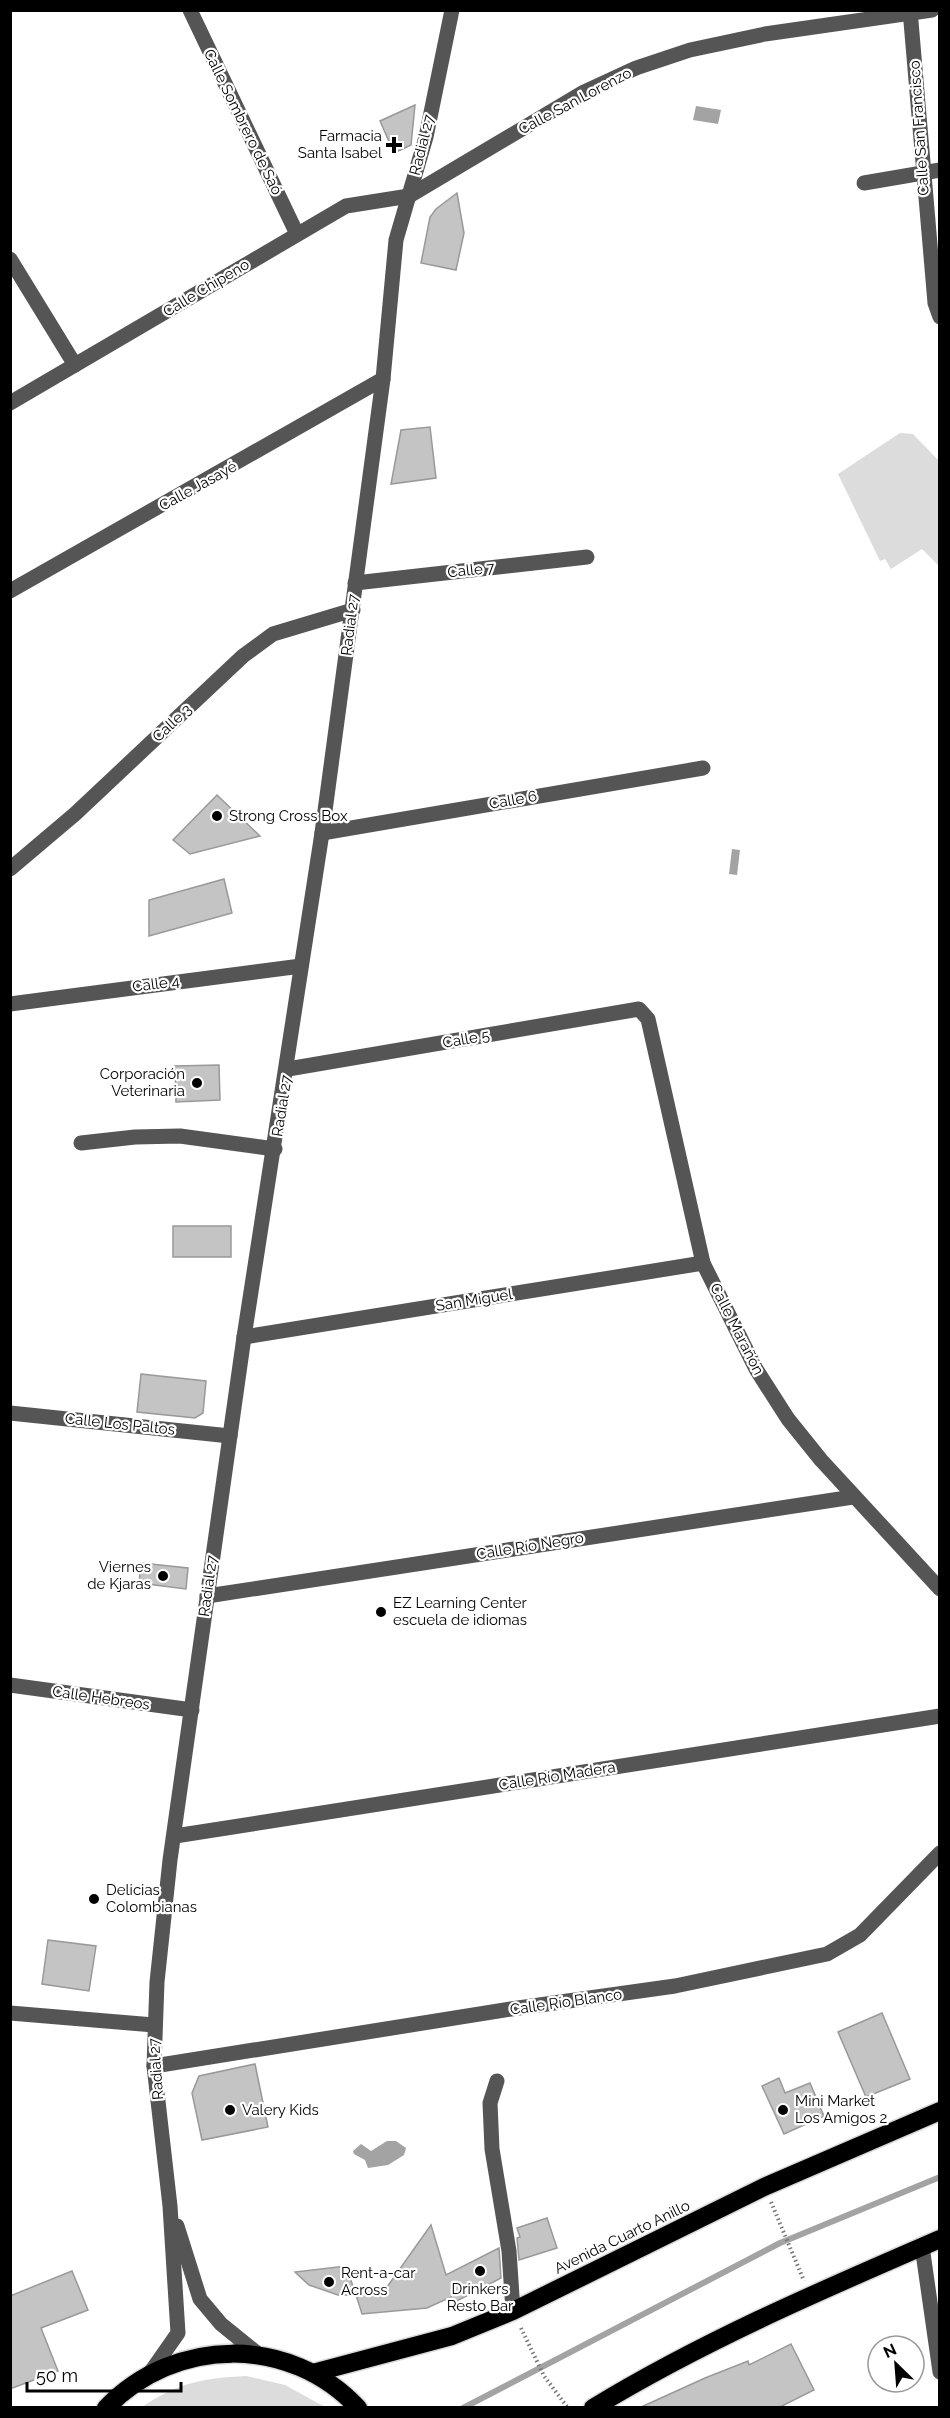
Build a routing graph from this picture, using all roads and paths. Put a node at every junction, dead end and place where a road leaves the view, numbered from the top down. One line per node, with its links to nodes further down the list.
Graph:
1 (190, 10): 9 (street, Calle Sombrero de Saó)
2 (452, 10): 8 (street, Radial 27)
3 (932, 10): 4 (street, Calle San Lorenzo)
4 (911, 13): 6 (street, Calle San Francisco); 8 (street, Calle San Lorenzo)
5 (939, 170): 6 (street)
6 (922, 173): 7 (street); 11 (street, Calle San Francisco)
7 (864, 183)
8 (409, 196): 9 (street, Calle Chipeno); 13 (street, Radial 27)
9 (297, 234): 12 (street, Calle Chipeno)
10 (10, 259): 12 (street)
11 (939, 317)
12 (75, 365): 14 (street, Calle Chipeno)
13 (383, 379): 16 (street, Radial 27); 17 (street, Calle Jasayé)
14 (10, 403)
15 (587, 557): 16 (street, Calle 7)
16 (355, 583): 18 (street, Radial 27)
17 (10, 591)
18 (352, 610): 20 (street, Radial 27); 21 (street, Calle 3)
19 (703, 768): 20 (street, Calle 6)
20 (322, 832): 22 (street, Radial 27)
21 (10, 869)
22 (301, 966): 23 (street, Calle 4); 25 (street, Radial 27)
23 (10, 1004)
24 (644, 1012): 25 (street, Calle 5); 28 (street, Calle Marañón)
25 (288, 1069): 27 (street, Radial 27)
26 (81, 1143): 27 (street)
27 (275, 1149): 29 (street, Radial 27)
28 (703, 1263): 29 (street, San Miguel); 32 (street, Calle Marañón)
29 (244, 1337): 31 (street, Radial 27)
30 (10, 1413): 31 (street, Calle Los Paltos)
31 (230, 1436): 34 (street, Radial 27)
32 (853, 1497): 33 (street, Calle Marañón); 34 (street, Calle Río Negro)
33 (939, 1588)
34 (207, 1596): 36 (street, Radial 27)
35 (10, 1685): 36 (street, Calle Hebreos)
36 (192, 1710): 38 (street, Radial 27)
37 (939, 1716): 38 (street, Calle Río Madera)
38 (175, 1836): 41 (street, Radial 27)
39 (939, 1853): 42 (street, Calle Río Blanco)
40 (10, 2013): 41 (street)
41 (154, 2025): 42 (street, Radial 27)
42 (154, 2066): 45 (street, Radial 27)
43 (497, 2081): 50 (street)
44 (939, 2111): 50 (highway, Avenida Cuarto Anillo)
45 (170, 2206): 52 (street, Radial 27); 54 (street, Radial 27)
46 (780, 2221): 49 (path)
47 (939, 2238): 48 (highway)
48 (922, 2246): 49 (highway); 53 (street)
49 (809, 2295): 59 (highway)
50 (513, 2311): 55 (highway, Avenida Cuarto Anillo)
51 (522, 2331): 58 (path)
52 (258, 2354): 54 (highway); 55 (highway)
53 (939, 2372)
54 (150, 2373): 56 (highway)
55 (313, 2373): 57 (highway)
56 (106, 2408)
57 (358, 2408)
58 (568, 2408)
59 (593, 2408)

